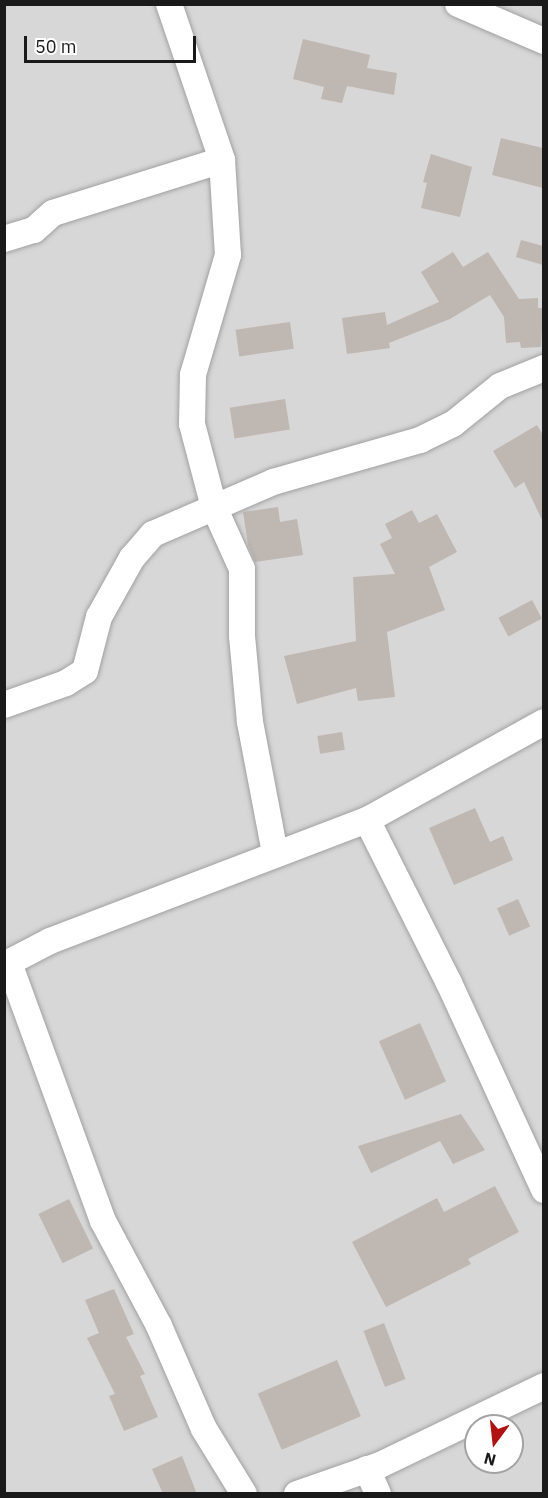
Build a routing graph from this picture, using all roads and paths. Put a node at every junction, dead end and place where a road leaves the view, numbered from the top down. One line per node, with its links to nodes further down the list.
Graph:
1 (169, 4): 4 (street)
2 (458, 4): 3 (street)
3 (543, 41)
4 (222, 160): 5 (street); 7 (street)
5 (4, 239)
6 (543, 368): 7 (street)
7 (214, 507): 8 (street); 11 (street)
8 (7, 704)
9 (543, 722): 10 (street)
10 (367, 820): 11 (street); 13 (street)
11 (275, 852): 12 (street)
12 (7, 964): 16 (street)
13 (543, 1190)
14 (543, 1386): 15 (street)
15 (367, 1470): 17 (street); 18 (street)
16 (244, 1494)
17 (297, 1494)
18 (378, 1494)

